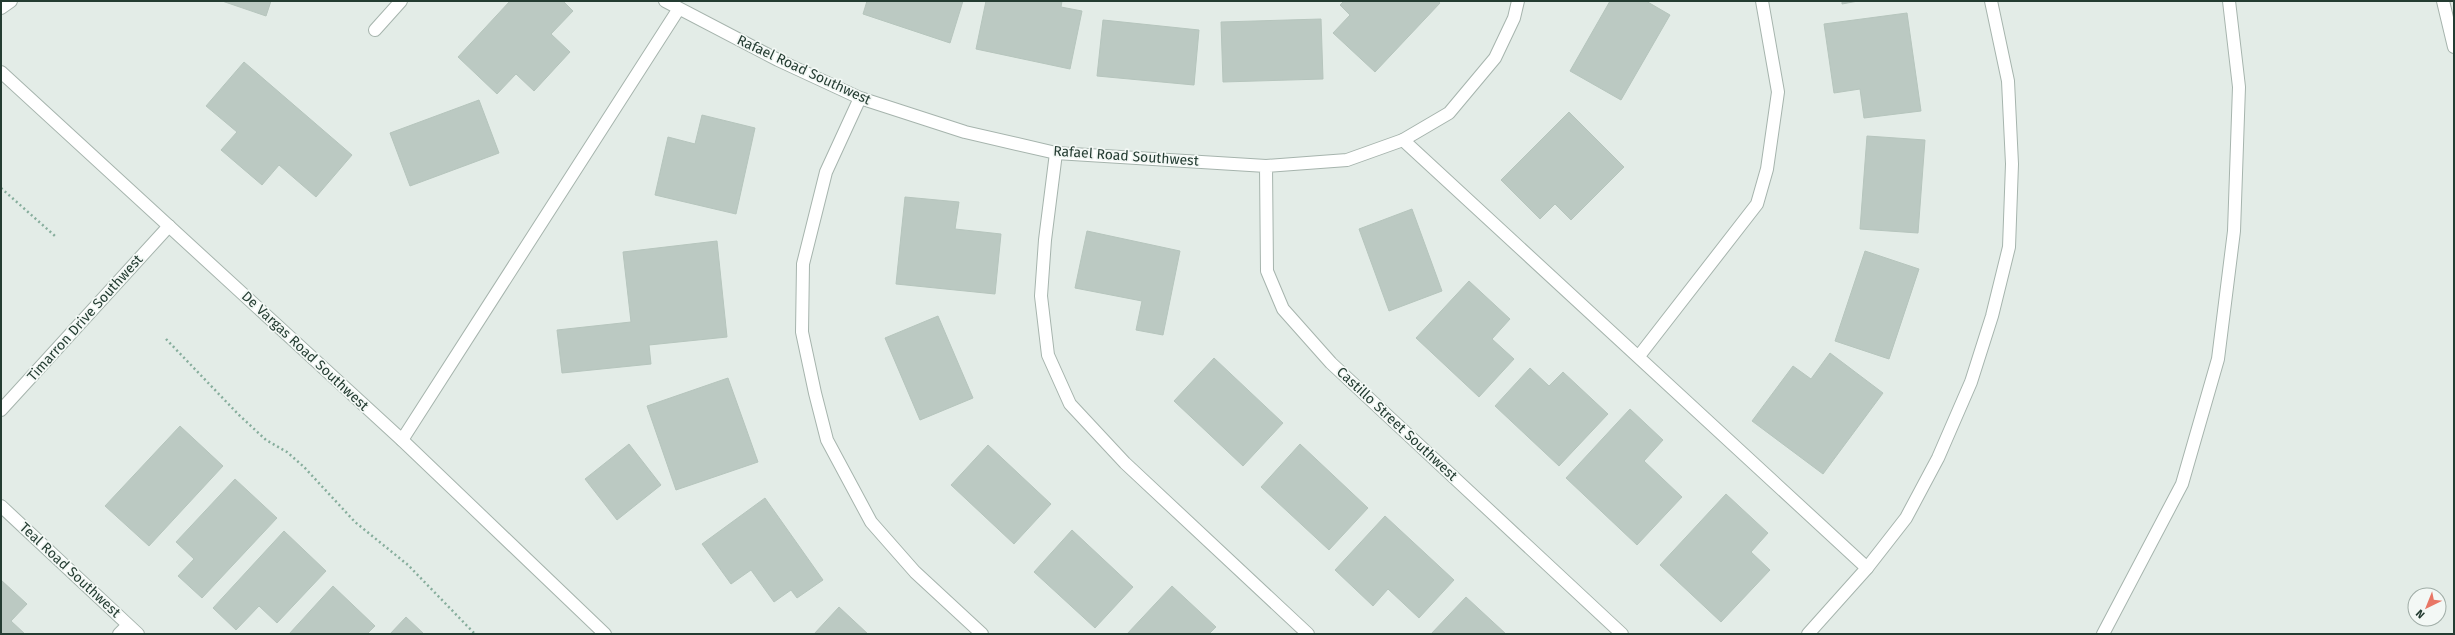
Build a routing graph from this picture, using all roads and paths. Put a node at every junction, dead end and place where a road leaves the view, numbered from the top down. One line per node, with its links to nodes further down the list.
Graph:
1 (11, 1): 9 (street)
2 (401, 1): 11 (street)
3 (665, 1): 10 (street, Rafael Road Southwest)
4 (1518, 1): 15 (street, Rafael Road Southwest)
5 (1762, 1): 22 (street)
6 (1991, 1): 26 (street)
7 (2228, 1): 36 (street)
8 (2443, 1): 12 (street)
9 (1, 8)
10 (678, 10): 14 (street, Rafael Road Southwest); 24 (street)
11 (375, 30)
12 (2454, 47)
13 (1, 72): 19 (street, De Vargas Road Southwest)
14 (860, 98): 16 (street, Rafael Road Southwest); 32 (street)
15 (1403, 140): 17 (street, Rafael Road Southwest); 22 (street)
16 (1056, 153): 17 (street, Rafael Road Southwest); 33 (street)
17 (1266, 166): 34 (street, Castillo Street Southwest)
18 (1, 188): 20 (path)
19 (169, 226): 23 (street, Timarron Drive Southwest); 24 (street, De Vargas Road Southwest)
20 (55, 236)
21 (166, 339): 30 (path)
22 (1639, 356): 26 (street)
23 (1, 410)
24 (402, 440): 31 (street, De Vargas Road Southwest)
25 (1, 506): 27 (street, Teal Road Southwest)
26 (1867, 568): 35 (street)
27 (128, 625): 28 (street); 29 (street, Teal Road Southwest)
28 (119, 634)
29 (138, 634)
30 (475, 634)
31 (605, 634)
32 (982, 634)
33 (1308, 634)
34 (1622, 634)
35 (1808, 634)
36 (2103, 634)

